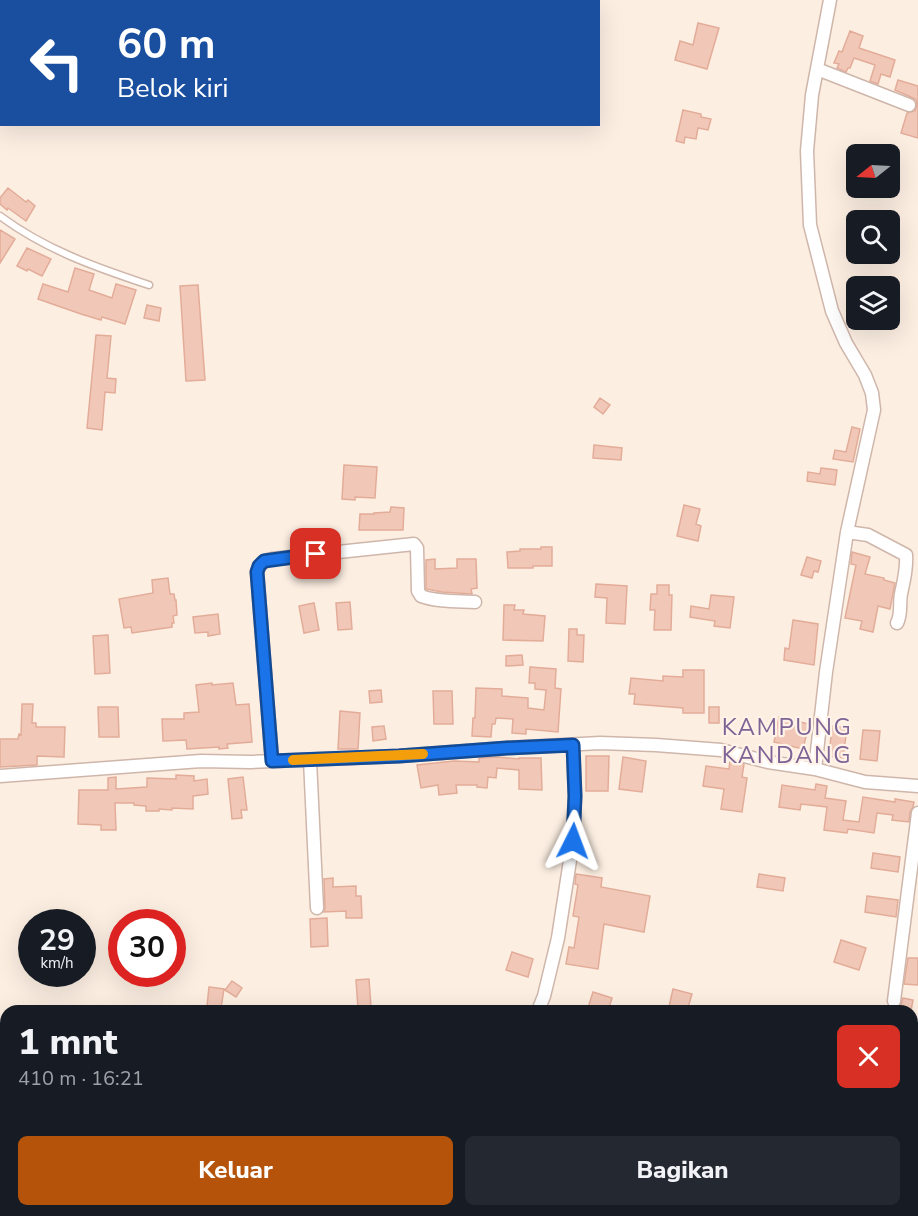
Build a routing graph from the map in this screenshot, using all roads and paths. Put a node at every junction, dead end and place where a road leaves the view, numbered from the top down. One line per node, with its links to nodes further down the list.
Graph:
1 (830, 0): 2 (street)
2 (817, 69): 3 (street); 6 (street)
3 (909, 105)
4 (0, 216): 5 (lane)
5 (149, 285)
6 (847, 532): 8 (street); 12 (street)
7 (476, 602): 11 (street)
8 (897, 623)
9 (573, 745): 10 (street); 12 (street); 18 (street)
10 (310, 760): 11 (street); 16 (street)
11 (272, 761): 13 (street)
12 (815, 769): 14 (street)
13 (0, 776)
14 (918, 786)
15 (918, 813): 17 (street)
16 (317, 908)
17 (894, 1001)
18 (540, 1005)

